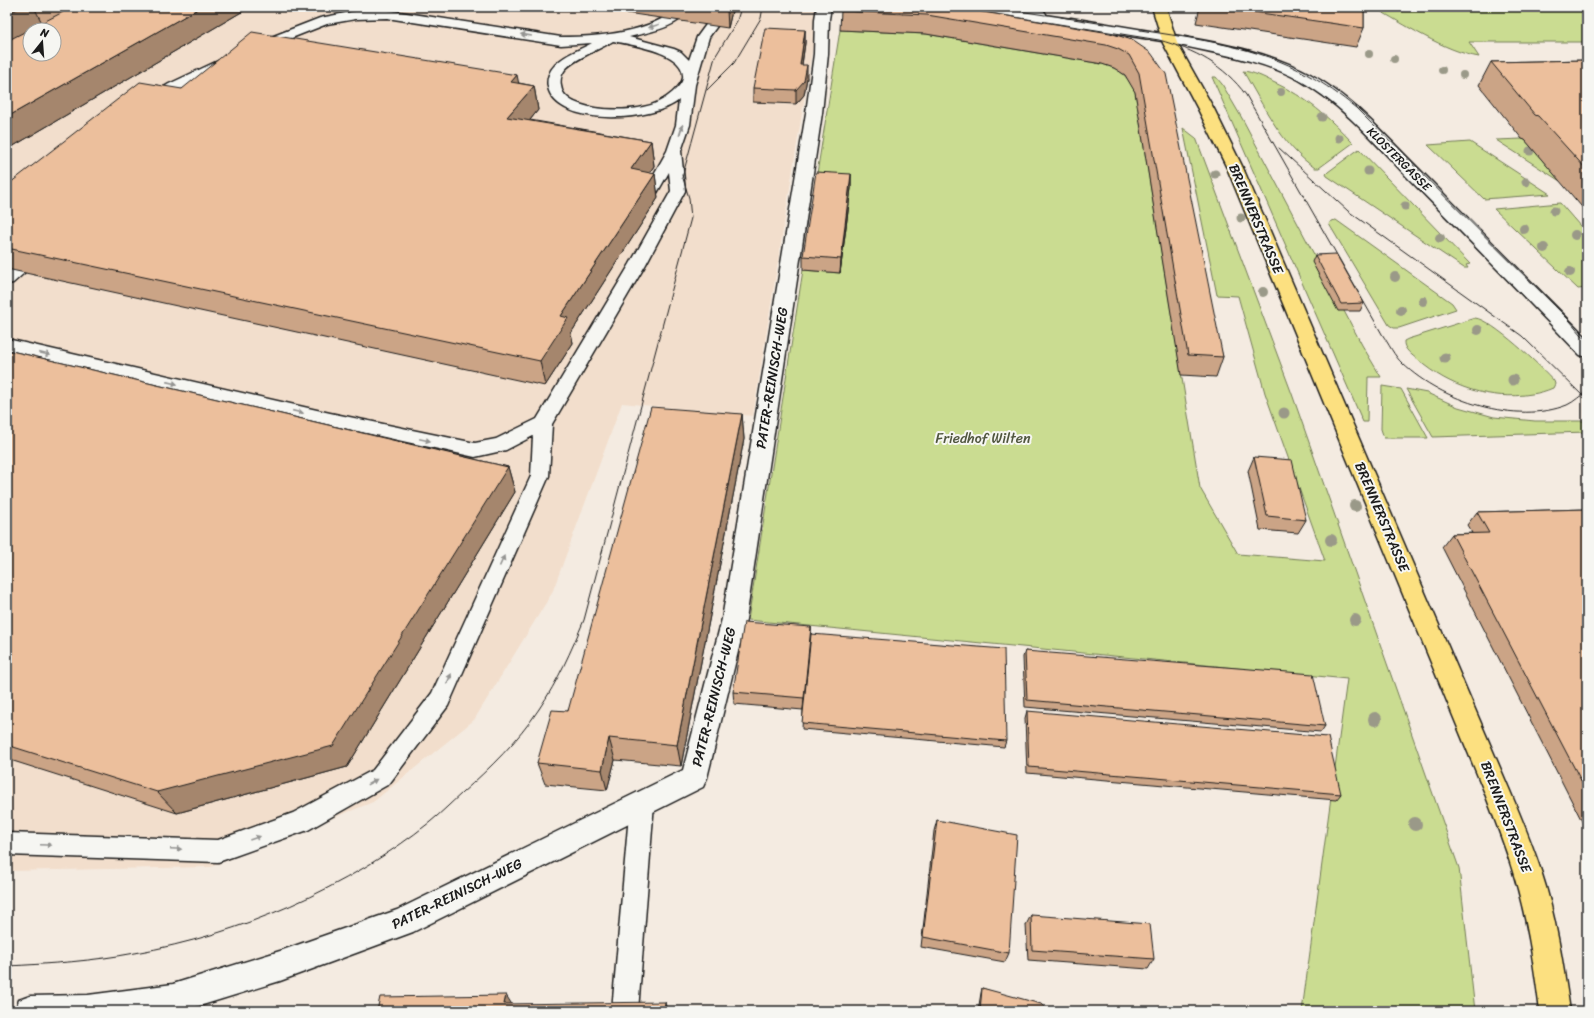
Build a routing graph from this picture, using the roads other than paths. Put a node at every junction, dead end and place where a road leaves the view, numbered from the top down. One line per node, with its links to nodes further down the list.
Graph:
1 (687, 7): 9 (lane, one-way to 9)
2 (726, 7): 10 (lane)
3 (824, 7): 26 (street, PATER-REINISCH-WEG)
4 (1006, 7): 8 (street)
5 (1158, 7): 11 (main road, BRENNERSTRASSE)
6 (965, 12): 8 (street)
7 (324, 21): 9 (lane, one-way to 7); 14 (lane); 15 (lane)
8 (1084, 25): 11 (street, KLOSTERGASSE)
9 (611, 37): 12 (lane); 13 (lane)
10 (703, 38): 12 (lane); 16 (lane)
11 (1168, 38): 24 (street, KLOSTERGASSE); 30 (main road, BRENNERSTRASSE)
12 (642, 44): 13 (lane); 16 (lane)
13 (593, 48): 16 (lane)
14 (244, 52)
15 (267, 57)
16 (688, 86): 19 (lane, one-way to 16)
17 (173, 103): 18 (lane)
18 (141, 107)
19 (674, 150): 20 (lane); 25 (lane)
20 (652, 190)
21 (49, 244): 22 (lane)
22 (7, 280)
23 (7, 345): 25 (lane, one-way to 25)
24 (1587, 350)
25 (543, 424): 27 (lane, one-way to 25)
26 (642, 803): 28 (street, PATER-REINISCH-WEG); 29 (lane)
27 (7, 844)
28 (30, 1011)
29 (625, 1011)
30 (1555, 1011)

